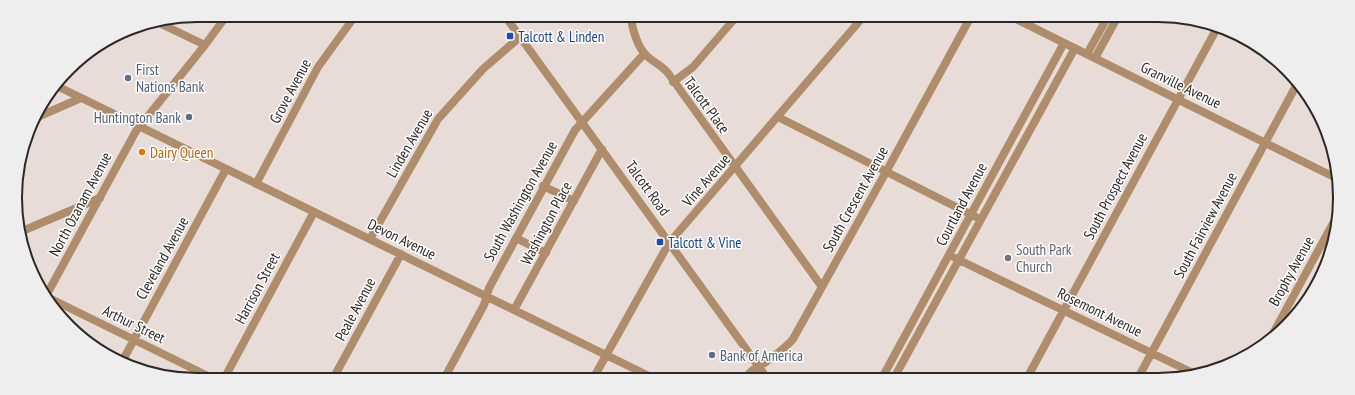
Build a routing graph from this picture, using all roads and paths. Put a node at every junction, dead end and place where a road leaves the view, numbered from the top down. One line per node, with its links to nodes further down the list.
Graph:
1 (222, 22): 15 (street, North Ozanam Avenue)
2 (351, 22): 34 (street, Grove Avenue)
3 (509, 22): 13 (street, Talcott Road)
4 (633, 22): 17 (street)
5 (732, 22): 19 (street)
6 (859, 22): 25 (street, Vine Avenue)
7 (968, 22): 32 (street, South Crescent Avenue)
8 (1022, 22): 14 (street, Granville Avenue)
9 (1105, 22): 18 (street)
10 (1114, 22): 18 (street)
11 (163, 25): 15 (street)
12 (1214, 31): 23 (street, South Prospect Avenue)
13 (520, 37): 26 (street, Talcott Road); 44 (street, Linden Avenue)
14 (1064, 43): 16 (street, Granville Avenue); 39 (street, Courtland Avenue)
15 (205, 45): 27 (street, North Ozanam Avenue)
16 (1074, 48): 18 (street, Granville Avenue); 40 (street, Courtland Avenue)
17 (644, 54): 19 (street, Talcott Place); 26 (street, South Washington Avenue)
18 (1091, 56): 23 (street, Granville Avenue)
19 (673, 82): 30 (street, Talcott Place)
20 (61, 88): 22 (street, Devon Avenue)
21 (1295, 88): 28 (street, South Fairview Avenue)
22 (80, 98): 24 (street); 27 (street, Devon Avenue)
23 (1178, 99): 28 (street, Granville Avenue); 55 (street, South Prospect Avenue)
24 (43, 114)
25 (778, 117): 30 (street, Vine Avenue); 32 (street)
26 (582, 122): 29 (street, Talcott Road); 35 (street, South Washington Avenue)
27 (140, 126): 31 (street, Devon Avenue); 36 (street, North Ozanam Avenue)
28 (1266, 142): 33 (street, Granville Avenue); 58 (street, South Fairview Avenue)
29 (602, 149): 37 (street, Washington Place); 45 (street, Talcott Road)
30 (735, 167): 45 (street, Vine Avenue); 50 (street, Talcott Place)
31 (226, 169): 34 (street, Devon Avenue); 57 (street, Cleveland Avenue)
32 (886, 172): 39 (street); 50 (street, South Crescent Avenue)
33 (1331, 175)
34 (256, 184): 38 (street, Devon Avenue)
35 (544, 186): 37 (street); 43 (street, South Washington Avenue)
36 (100, 198): 42 (street); 51 (street, North Ozanam Avenue)
37 (574, 201): 46 (street, Washington Place)
38 (314, 212): 44 (street, Devon Avenue); 64 (street, Harrison Street)
39 (971, 215): 40 (street); 48 (street, Courtland Avenue)
40 (980, 219): 49 (street, Courtland Avenue)
41 (1330, 226): 56 (street, Brophy Avenue)
42 (25, 230)
43 (516, 238): 46 (street); 52 (street, South Washington Avenue)
44 (370, 240): 47 (street, Devon Avenue)
45 (669, 243): 59 (street, Vine Avenue); 61 (street, Talcott Road)
46 (546, 253): 54 (street, Washington Place)
47 (400, 254): 52 (street, Devon Avenue); 65 (street, Peale Avenue)
48 (949, 255): 49 (street, Rosemont Avenue); 71 (street, Courtland Avenue)
49 (959, 259): 55 (street, Rosemont Avenue); 72 (street, Courtland Avenue)
50 (822, 287): 61 (street, South Crescent Avenue)
51 (50, 292)
52 (486, 296): 54 (street, Devon Avenue); 66 (street, South Washington Avenue)
53 (56, 302): 57 (street, Arthur Street)
54 (514, 310): 59 (street, Devon Avenue)
55 (1063, 310): 58 (street, Rosemont Avenue); 73 (street, South Prospect Avenue)
56 (1277, 326)
57 (134, 340): 60 (street, Cleveland Avenue); 63 (street, Arthur Street)
58 (1151, 353): 62 (street, Rosemont Avenue); 74 (street, South Fairview Avenue)
59 (606, 355): 67 (street, Vine Avenue); 68 (street, Devon Avenue)
60 (124, 357)
61 (758, 366): 69 (street, South Crescent Avenue); 70 (street, Talcott Road)
62 (1187, 370)
63 (202, 373)
64 (227, 373)
65 (336, 373)
66 (447, 373)
67 (596, 373)
68 (641, 373)
69 (749, 373)
70 (763, 373)
71 (885, 373)
72 (897, 373)
73 (1030, 373)
74 (1141, 373)

